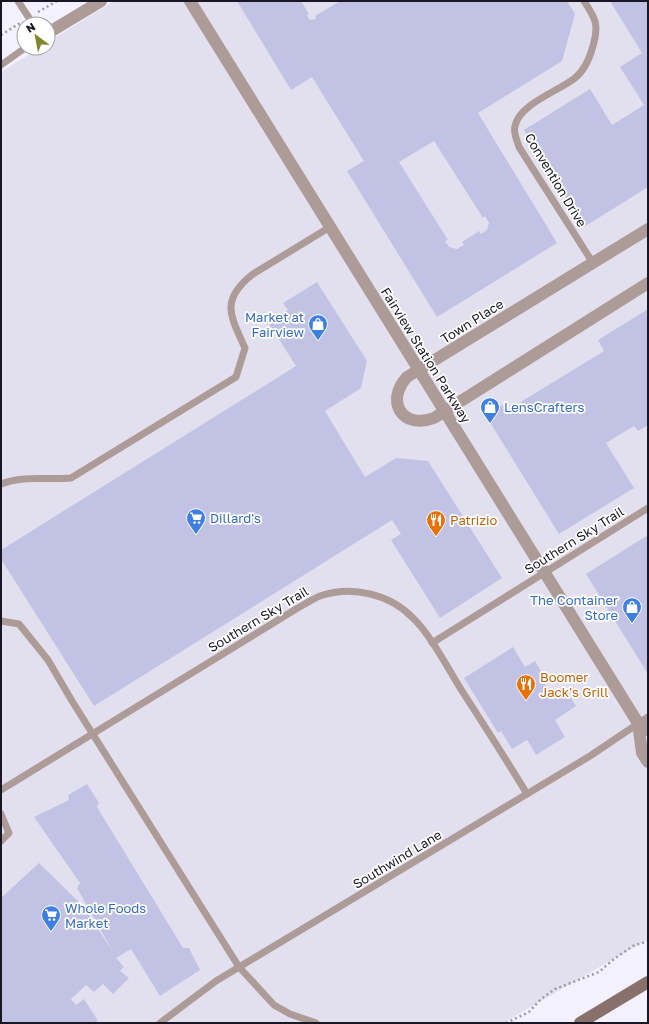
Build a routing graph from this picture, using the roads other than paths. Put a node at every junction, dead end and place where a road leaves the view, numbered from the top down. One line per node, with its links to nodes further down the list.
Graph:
1 (18, 1): 5 (lane)
2 (101, 1): 6 (street)
3 (190, 1): 9 (street, Fairview Station Parkway)
4 (584, 1): 11 (lane, Convention Drive)
5 (28, 16)
6 (56, 29)
7 (16, 54): 8 (lane)
8 (1, 65)
9 (330, 227): 13 (street, Fairview Station Parkway); 15 (lane)
10 (648, 229): 11 (street, Town Place)
11 (593, 263): 13 (street, Town Place)
12 (648, 283): 14 (street, Town Place)
13 (419, 371): 14 (street, Fairview Station Parkway); 14 (street, Town Place)
14 (444, 411): 17 (street, Fairview Station Parkway)
15 (1, 484)
16 (648, 508): 17 (lane, Southern Sky Trail)
17 (544, 573): 19 (lane, Southern Sky Trail); 20 (street, Fairview Station Parkway)
18 (1, 621): 22 (lane)
19 (432, 643): 22 (lane, Southern Sky Trail); 25 (lane)
20 (643, 720): 21 (street, Fairview Station Parkway); 23 (street, Fairview Station Parkway); 25 (lane, Southwind Lane)
21 (648, 730)
22 (93, 734): 24 (lane, Southern Sky Trail); 28 (lane)
23 (648, 762)
24 (1, 790)
25 (527, 794): 28 (lane, Southwind Lane)
26 (1, 814): 27 (lane)
27 (1, 841)
28 (239, 967): 30 (lane, Southwind Lane); 31 (lane)
29 (648, 982): 32 (main road)
30 (160, 1023)
31 (316, 1023)
32 (580, 1023)

